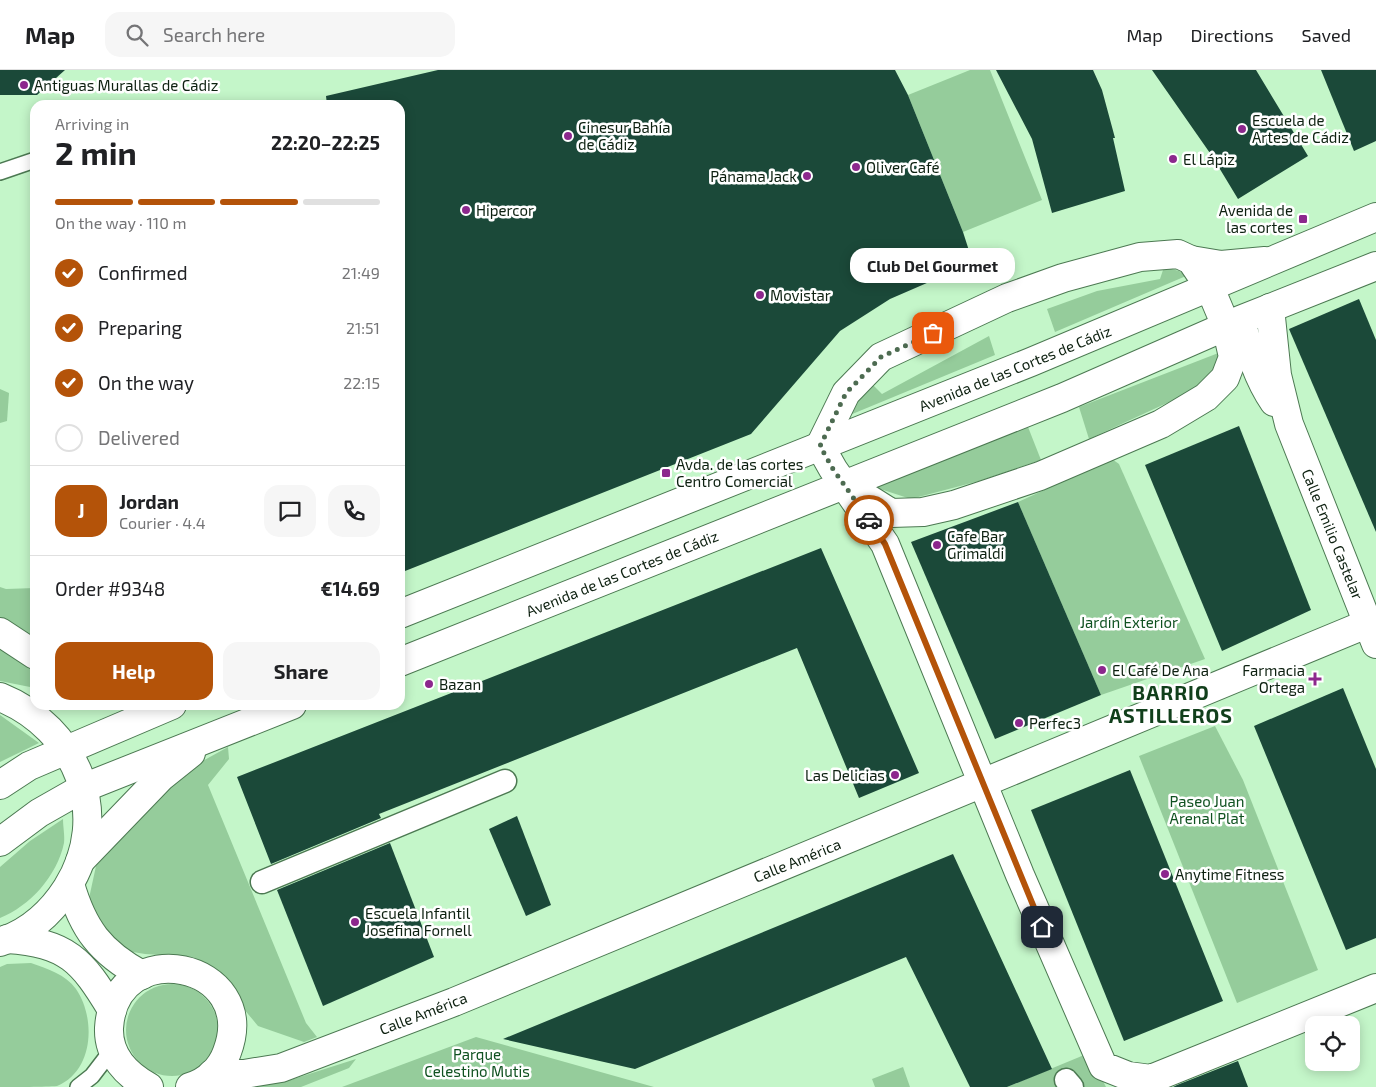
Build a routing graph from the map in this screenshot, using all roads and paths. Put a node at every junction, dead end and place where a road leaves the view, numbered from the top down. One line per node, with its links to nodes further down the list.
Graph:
1 (30, 162): 2 (lane)
2 (0, 172)
3 (1376, 218): 4 (street, Avenida de las Cortes de Cádiz)
4 (1278, 259): 5 (street, Avenida de las Cortes de Cádiz); 7 (street, Avenida de las Cortes de Cádiz)
5 (1191, 260): 7 (street); 11 (street, Avenida de las Cortes de Cádiz)
6 (1376, 266): 8 (street, Avenida de las Cortes de Cádiz)
7 (1210, 288): 9 (street); 11 (street, Avenida de las Cortes de Cádiz)
8 (1270, 308): 9 (street, Avenida de las Cortes de Cádiz); 10 (street)
9 (1233, 323): 10 (street); 12 (street, Avenida de las Cortes de Cádiz); 12 (street)
10 (1289, 424): 14 (street, Calle Emilio Castelar)
11 (820, 446): 12 (street); 13 (street, Avenida de las Cortes de Cádiz)
12 (845, 484): 17 (street, Avenida de las Cortes de Cádiz); 24 (street)
13 (405, 612)
14 (1373, 629): 24 (street, Calle América)
15 (0, 632): 16 (street)
16 (30, 652)
17 (405, 660)
18 (17, 701): 22 (street)
19 (160, 710): 22 (street)
20 (280, 710): 21 (street)
21 (213, 737): 26 (street); 28 (street)
22 (66, 749): 25 (street); 26 (street)
23 (505, 781): 29 (street)
24 (983, 783): 32 (street); 35 (street, Calle América)
25 (0, 784)
26 (83, 788): 27 (street); 28 (street)
27 (0, 842)
28 (75, 872): 30 (street); 31 (street)
29 (262, 882)
30 (4, 941): 33 (street)
31 (142, 974): 33 (street); 35 (street)
32 (1376, 988)
33 (112, 1010): 34 (street)
34 (112, 1050): 36 (lane); 37 (street)
35 (201, 1081)
36 (78, 1087)
37 (149, 1087)

